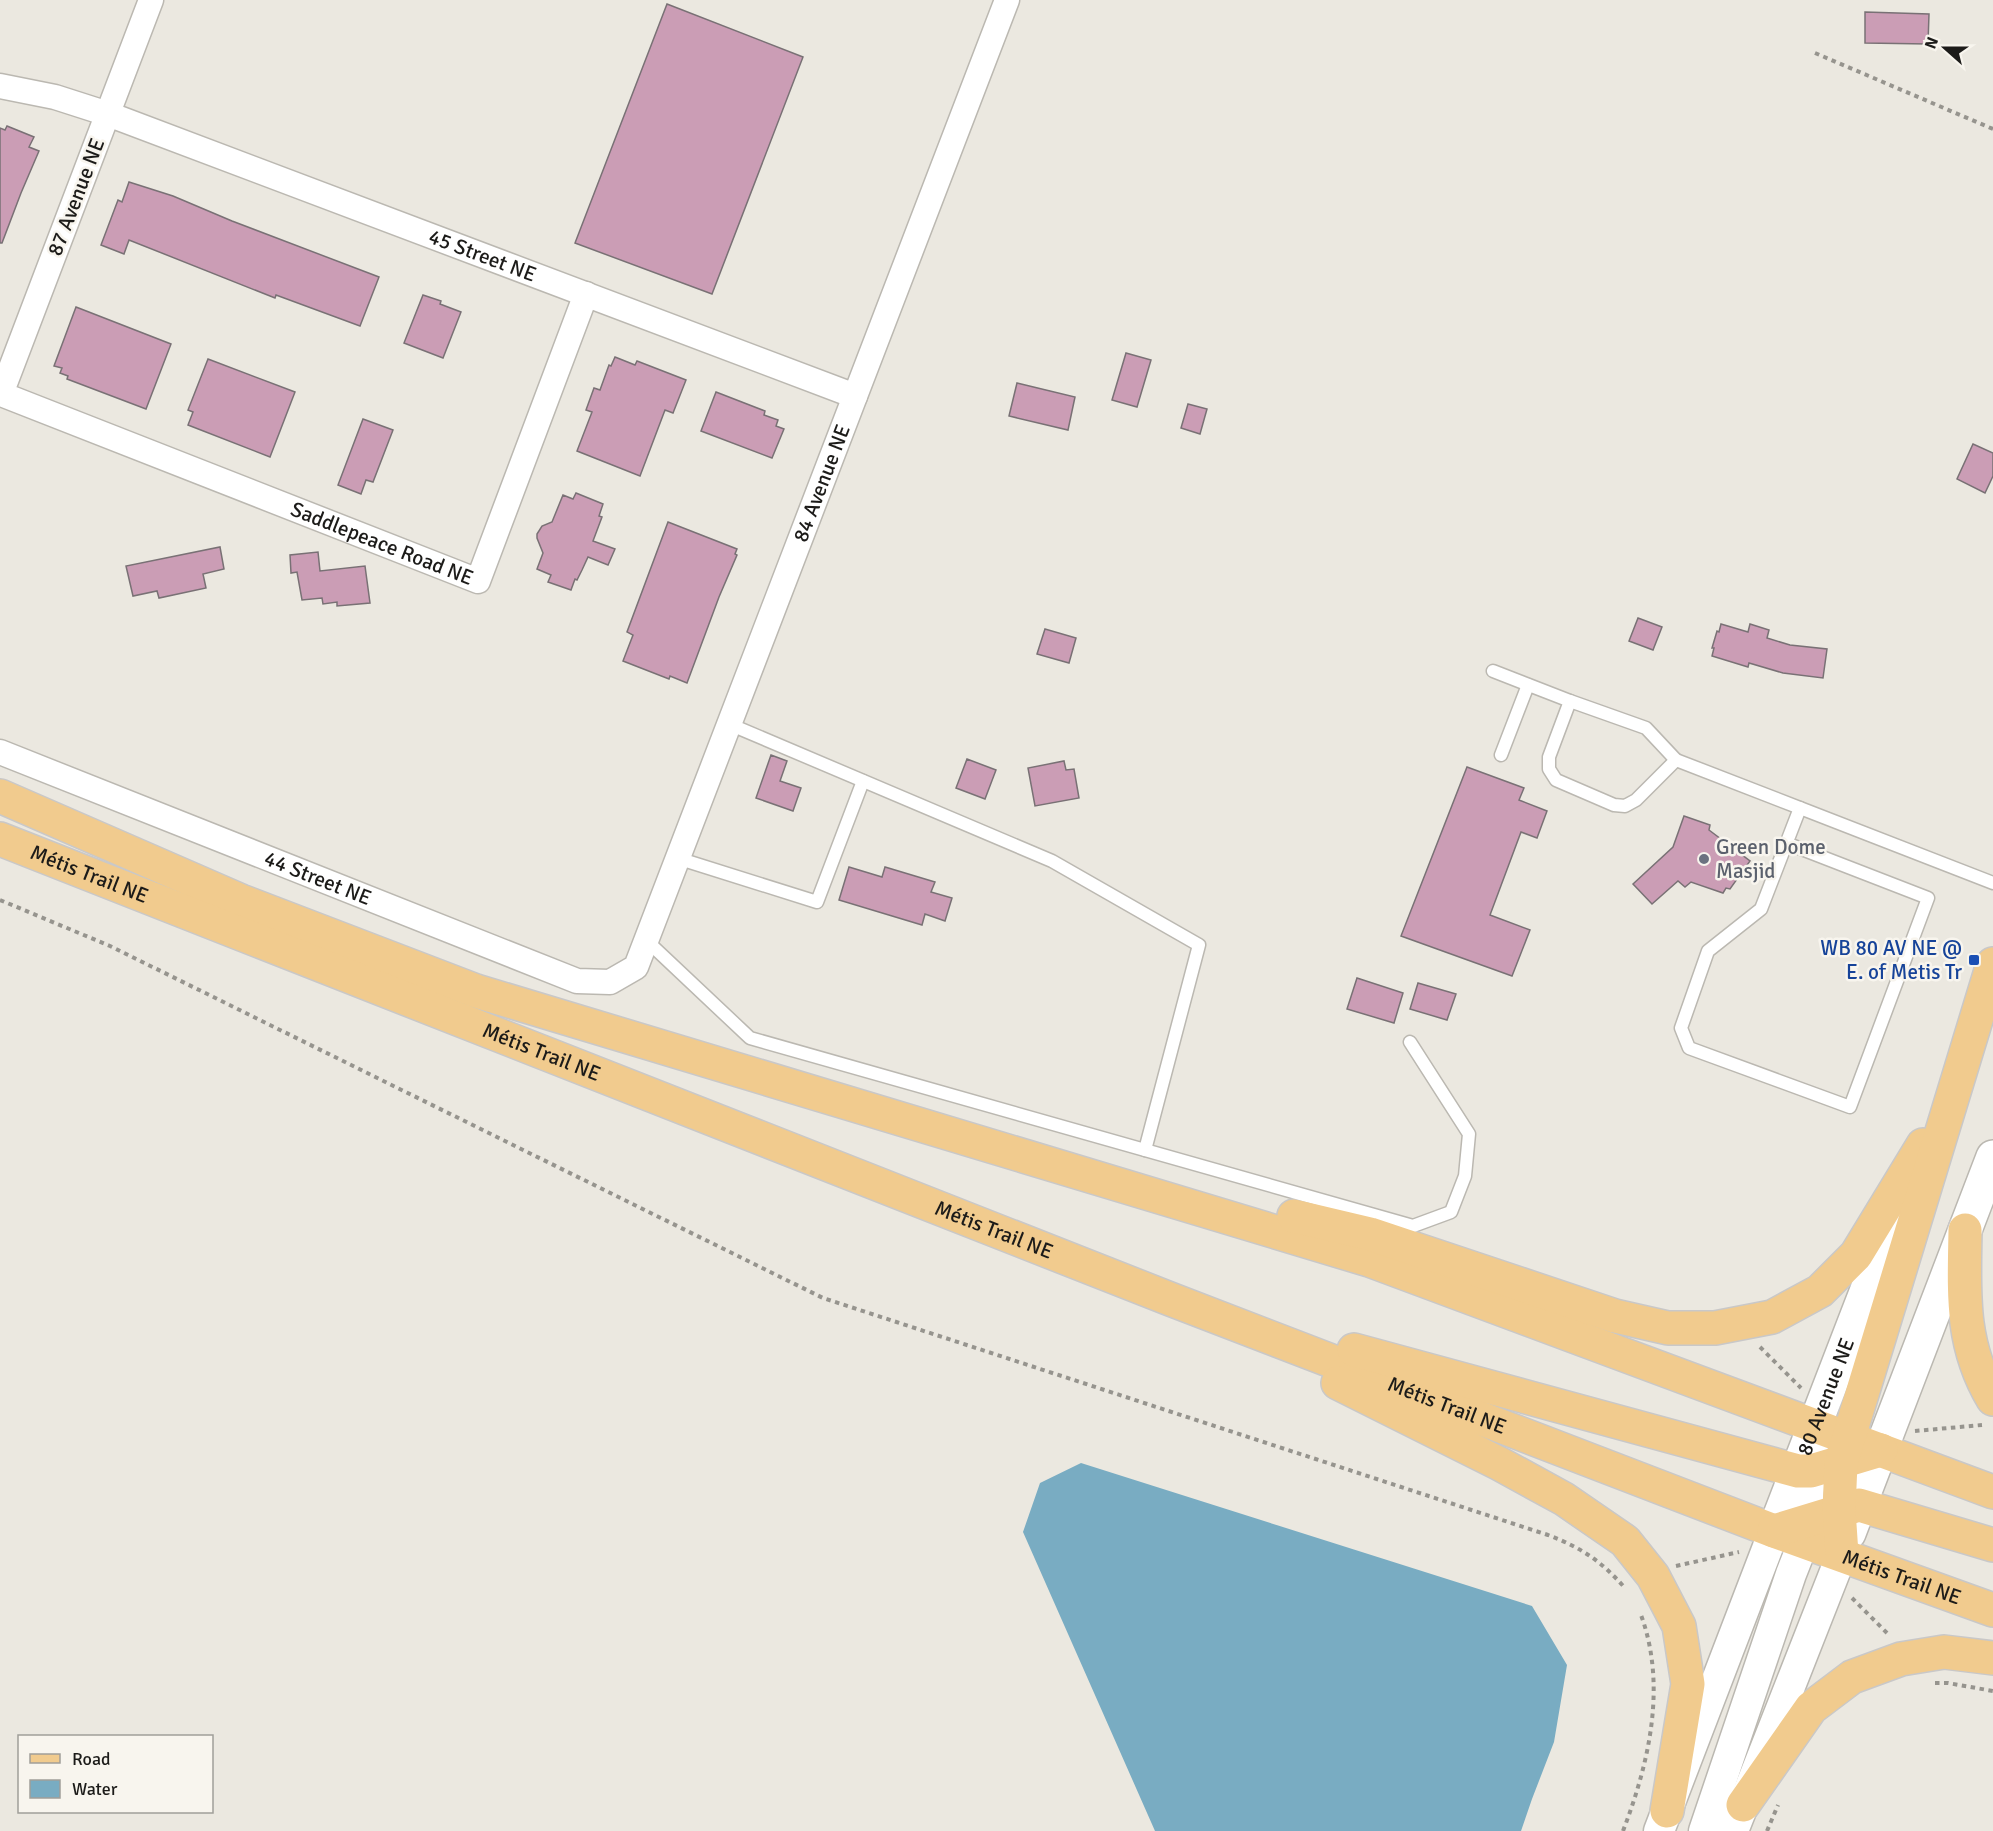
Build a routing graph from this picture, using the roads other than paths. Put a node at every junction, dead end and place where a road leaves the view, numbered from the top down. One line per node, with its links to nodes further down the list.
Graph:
1 (151, 0): 4 (street, 87 Avenue NE)
2 (1007, 0): 7 (street, 84 Avenue NE)
3 (0, 86): 4 (street, 45 Street NE)
4 (108, 114): 5 (street, 45 Street NE); 6 (street, 87 Avenue NE)
5 (586, 294): 6 (street, Saddlepeace Road NE); 7 (street, 45 Street NE)
6 (1, 394)
7 (855, 396): 11 (street, 84 Avenue NE)
8 (1493, 671): 9 (lane)
9 (1528, 685): 10 (lane); 13 (lane)
10 (1570, 701): 14 (lane); 14 (lane)
11 (729, 724): 15 (lane); 20 (street, 84 Avenue NE)
12 (0, 752): 24 (street, 44 Street NE)
13 (1501, 755)
14 (1676, 760): 17 (lane)
15 (863, 781): 20 (lane); 28 (lane)
16 (0, 796): 26 (main road, Métis Trail NE)
17 (1800, 808): 19 (lane); 21 (lane)
18 (0, 839): 31 (main road, Métis Trail NE)
19 (1786, 843): 19 (lane)
20 (677, 858): 22 (street, 84 Avenue NE)
21 (1993, 883)
22 (646, 940): 24 (street, 84 Avenue NE); 28 (lane)
23 (1993, 963): 27 (main road, 80 Avenue NE); 35 (main road)
24 (636, 967)
25 (1410, 1042): 28 (lane)
26 (906, 1121): 27 (main road); 33 (main road, Métis Trail NE)
27 (1923, 1145): 33 (main road, 80 Avenue NE)
28 (1145, 1150)
29 (1993, 1157): 30 (main road)
30 (1965, 1230): 32 (main road); 34 (main road)
31 (1170, 1299): 35 (main road); 38 (main road, Métis Trail NE); 44 (main road)
32 (1992, 1411)
33 (1814, 1427): 35 (main road, Métis Trail NE); 35 (main road, 80 Avenue NE)
34 (1881, 1450): 35 (main road); 36 (main road); 37 (main road)
35 (1824, 1461): 37 (main road); 38 (main road, 80 Avenue NE)
36 (1993, 1492)
37 (1849, 1507): 38 (main road); 39 (main road); 40 (main road)
38 (1795, 1531): 40 (main road, Métis Trail NE); 44 (street, 80 Avenue NE); 45 (street)
39 (1993, 1545)
40 (1842, 1554): 41 (main road, Métis Trail NE); 43 (street)
41 (1993, 1610)
42 (1993, 1658): 43 (main road)
43 (1738, 1818)
44 (1663, 1821)
45 (1704, 1831)

